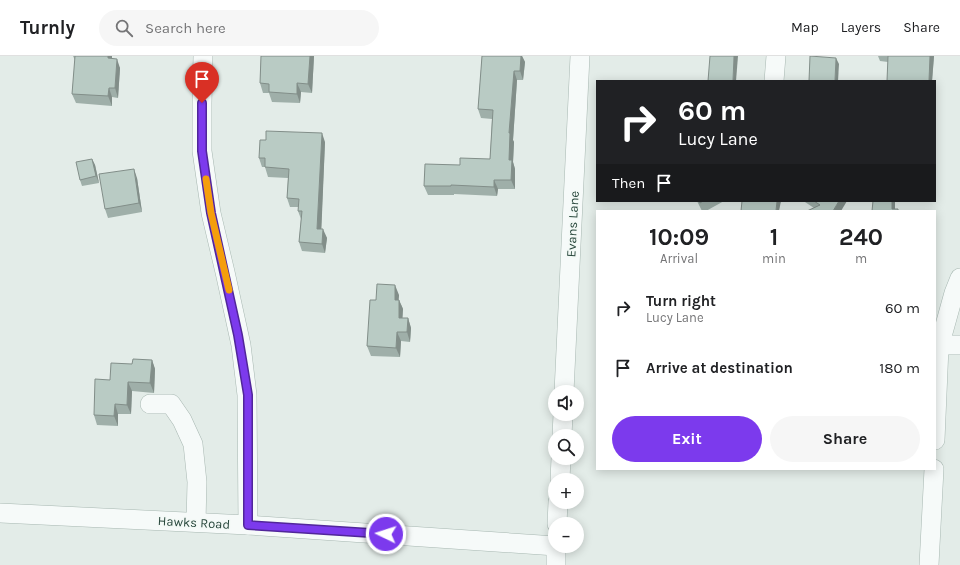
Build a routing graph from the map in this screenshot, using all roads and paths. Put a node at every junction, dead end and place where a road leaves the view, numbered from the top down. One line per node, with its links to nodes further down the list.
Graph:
1 (204, 56): 14 (street)
2 (580, 56): 8 (street, Evans Lane)
3 (776, 56): 4 (street)
4 (774, 80)
5 (958, 288): 6 (street)
6 (940, 345): 7 (street); 10 (street)
7 (960, 345)
8 (564, 385)
9 (150, 404): 13 (street)
10 (936, 421)
11 (934, 470): 18 (street)
12 (0, 513): 13 (street, Hawks Road)
13 (196, 522): 14 (street, Hawks Road)
14 (248, 525): 15 (street, Hawks Road)
15 (548, 545)
16 (556, 553): 17 (street)
17 (556, 565)
18 (930, 565)

